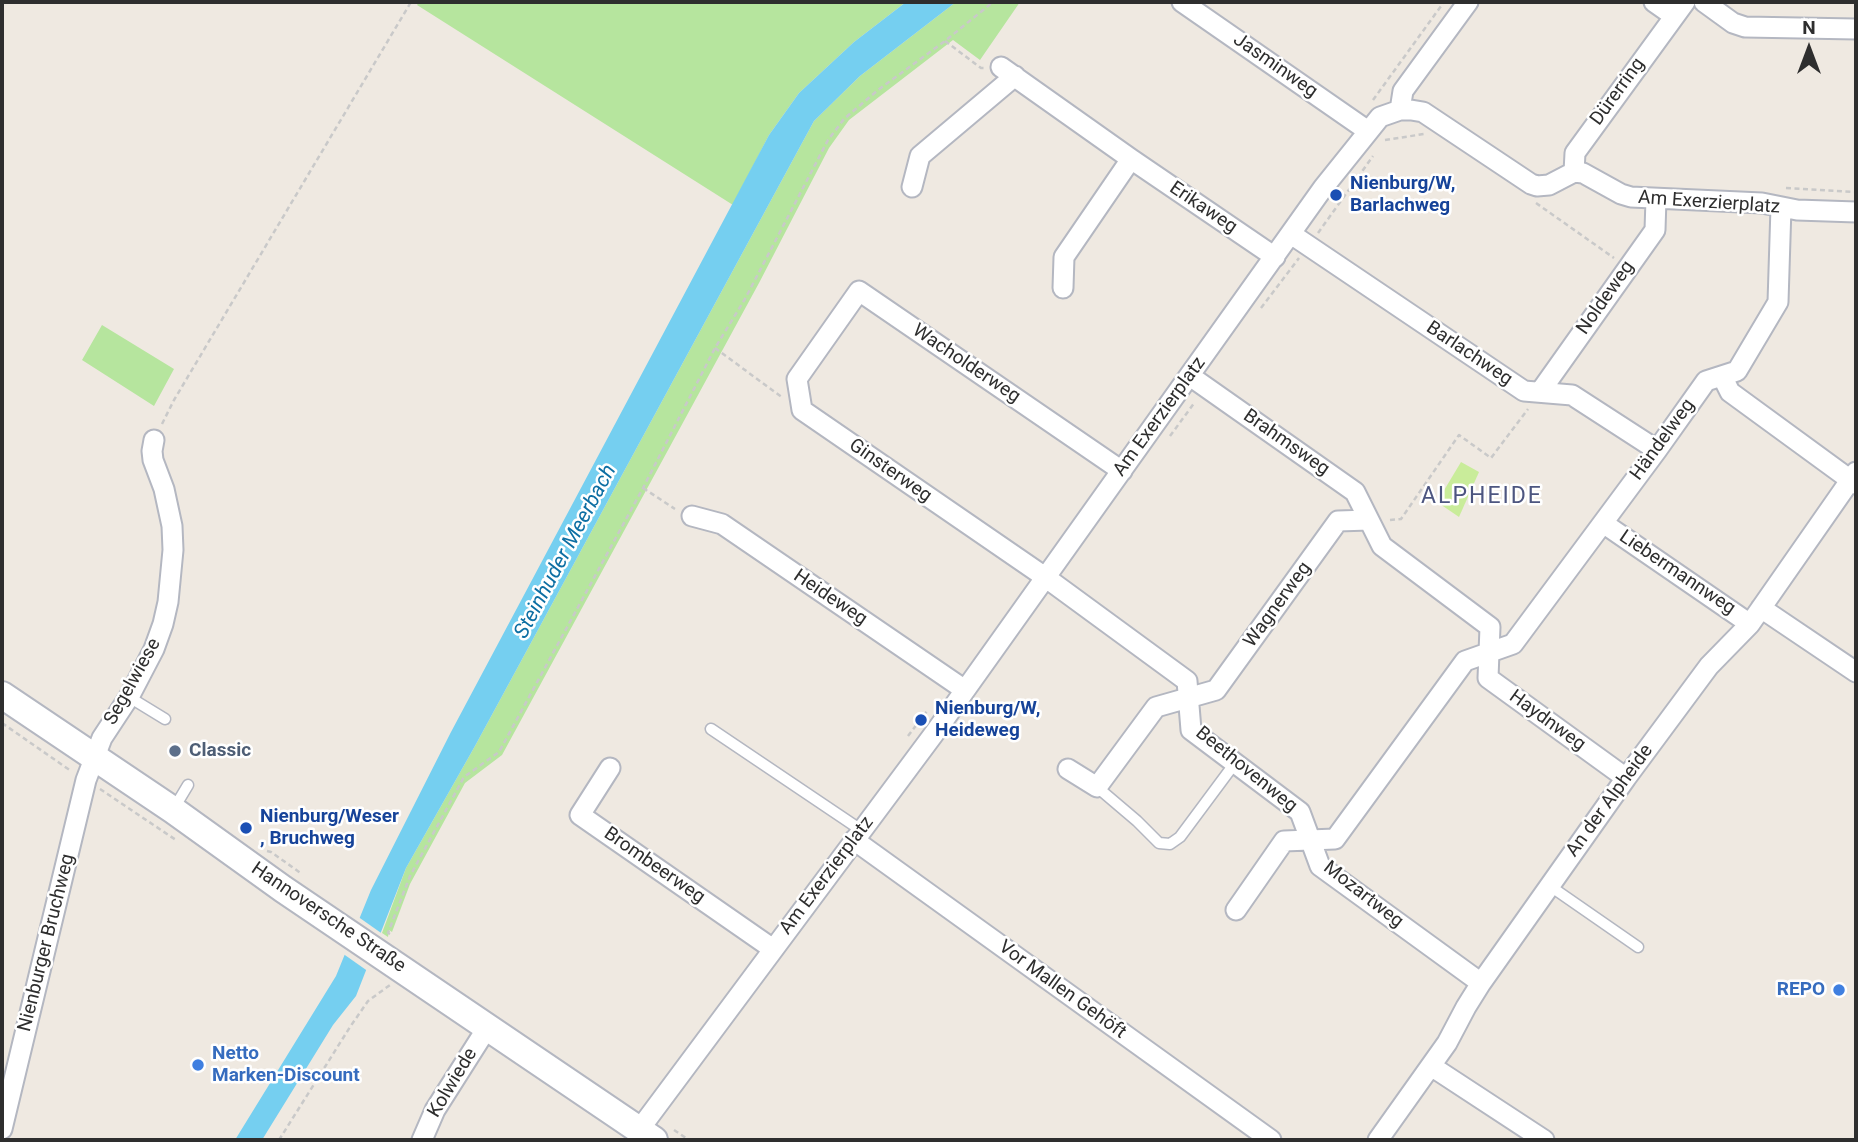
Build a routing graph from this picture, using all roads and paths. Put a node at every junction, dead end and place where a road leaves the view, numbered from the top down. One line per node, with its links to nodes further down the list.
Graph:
1 (411, 2): 36 (path)
2 (993, 2): 10 (path)
3 (1182, 2): 15 (street, Jasminweg)
4 (1444, 2): 12 (path)
5 (1468, 2): 12 (street)
6 (1654, 2): 8 (street, Dürerring)
7 (1703, 2): 9 (street)
8 (1679, 9): 18 (street, Dürerring)
9 (1856, 29)
10 (945, 41): 11 (path); 31 (path)
11 (1008, 71): 17 (street, Erikaweg); 19 (street)
12 (1401, 77): 13 (street)
13 (1400, 110): 15 (street, Am Exerzierplatz); 18 (street)
14 (1424, 134): 15 (path)
15 (1376, 135): 25 (street, Am Exerzierplatz)
16 (1377, 150): 26 (path)
17 (1131, 159): 27 (street, Erikaweg); 29 (street)
18 (1574, 172): 22 (street, Am Exerzierplatz)
19 (912, 187)
20 (1856, 192): 21 (path)
21 (1782, 198): 22 (street, Am Exerzierplatz); 24 (street, Am Exerzierplatz); 32 (street, Händelweg)
22 (1656, 199): 28 (street, Noldeweg)
23 (1537, 204): 28 (path)
24 (1856, 212)
25 (1291, 234): 26 (street, Barlachweg); 27 (street, Am Exerzierplatz)
26 (1308, 246): 30 (path); 34 (street, Barlachweg)
27 (1275, 257): 33 (street, Am Exerzierplatz)
28 (1628, 268): 34 (street, Noldeweg)
29 (1063, 288)
30 (1259, 311)
31 (715, 348): 35 (path); 41 (path)
32 (1722, 376): 38 (street, Händelweg); 40 (street)
33 (1198, 381): 37 (path); 39 (street, Am Exerzierplatz); 43 (street, Brahmsweg)
34 (1540, 392): 38 (street, Barlachweg); 43 (path)
35 (802, 410): 39 (street, Wacholderweg); 45 (street, Ginsterweg)
36 (154, 440): 51 (street, Segelwiese)
37 (1165, 442)
38 (1657, 450): 44 (street, Händelweg)
39 (1122, 471): 45 (street, Am Exerzierplatz)
40 (1854, 479): 46 (street, An der Alpheide)
41 (643, 488): 42 (path); 69 (path)
42 (692, 516): 49 (street, Heideweg)
43 (1369, 520): 47 (street); 52 (street, Wagnerweg)
44 (1603, 523): 46 (street, Liebermannweg); 47 (street, Händelweg)
45 (1045, 577): 49 (street, Am Exerzierplatz); 52 (street, Beethovenweg)
46 (1755, 616): 48 (street, Liebermannweg); 59 (street, An der Alpheide)
47 (1489, 653): 59 (street, Haydnweg); 64 (street, Händelweg)
48 (1856, 673)
49 (965, 690): 63 (street, Am Exerzierplatz)
50 (2, 695): 55 (street, Hannoversche Straße)
51 (129, 697): 53 (lane); 55 (street, Segelwiese)
52 (1188, 698): 56 (street, Beethovenweg); 61 (street)
53 (165, 719)
54 (711, 729): 63 (lane)
55 (94, 757): 62 (street, Hannoversche Straße); 73 (street, Nienburger Bruchweg)
56 (1236, 763): 61 (lane); 64 (street, Beethovenweg)
57 (610, 768): 68 (street, Brombeerweg)
58 (1068, 769): 61 (street)
59 (1626, 778): 65 (street, An der Alpheide)
60 (188, 785): 62 (lane)
61 (1097, 787)
62 (173, 810): 69 (street, Hannoversche Straße)
63 (857, 835): 68 (street, Am Exerzierplatz); 77 (street, Vor Mallen Gehöft)
64 (1311, 840): 66 (street, Mozartweg); 70 (street, Mozartweg)
65 (1550, 886): 67 (lane); 70 (street, An der Alpheide)
66 (1236, 910)
67 (1638, 947)
68 (773, 949): 74 (street, Am Exerzierplatz)
69 (396, 956): 71 (street, Hannoversche Straße); 75 (path)
70 (1482, 983): 72 (street, An der Alpheide)
71 (487, 1028): 74 (street, Hannoversche Straße); 76 (street, Kolwiede)
72 (1431, 1066): 78 (street, An der Alpheide); 79 (street)
73 (2, 1129)
74 (647, 1135)
75 (279, 1140)
76 (422, 1140)
77 (1270, 1140)
78 (1378, 1140)
79 (1544, 1140)

